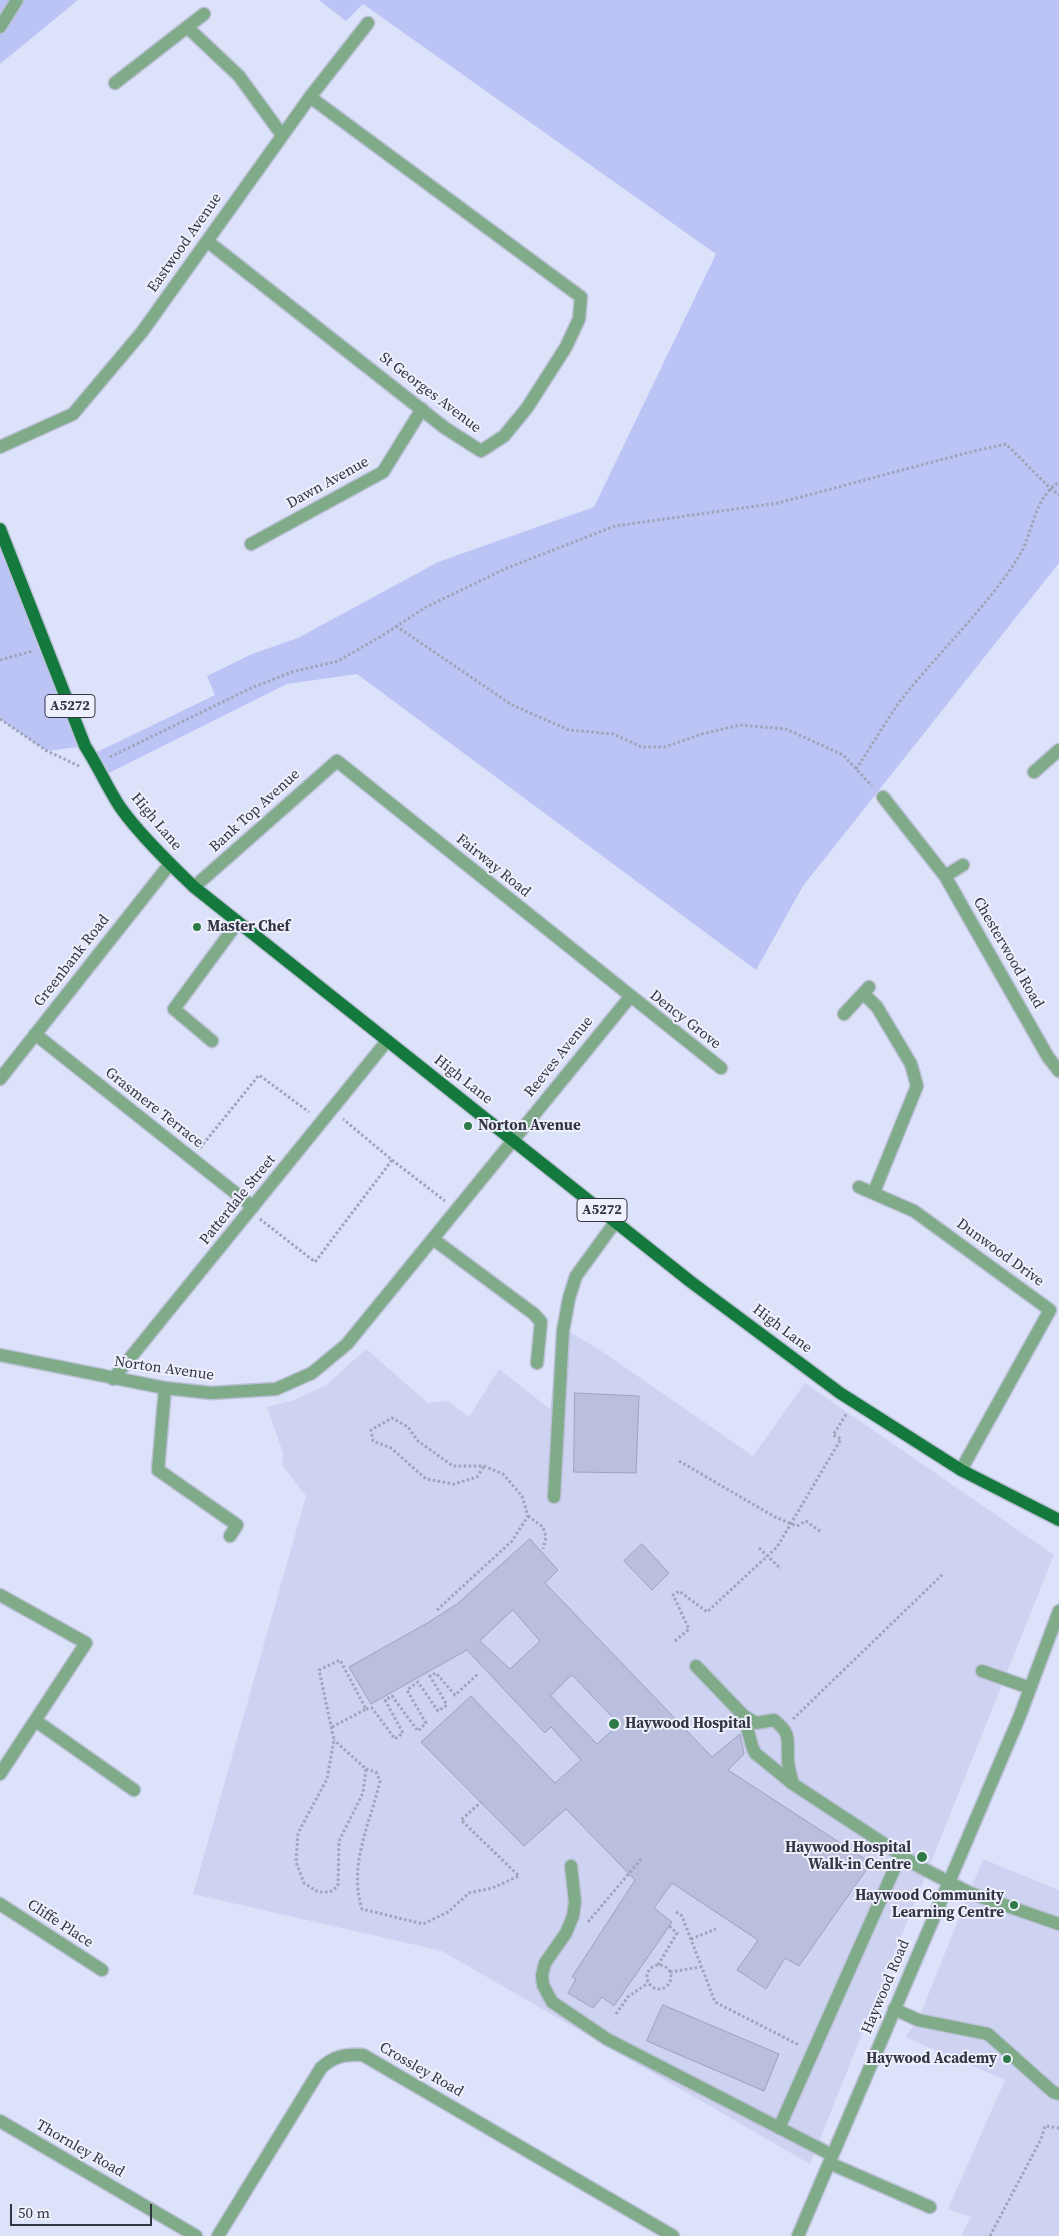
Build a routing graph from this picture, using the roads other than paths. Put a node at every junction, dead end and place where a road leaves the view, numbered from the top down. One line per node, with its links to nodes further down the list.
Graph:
1 (18, 0): 4 (street)
2 (204, 14): 5 (street)
3 (368, 23): 7 (street, Eastwood Avenue)
4 (0, 27)
5 (187, 27): 6 (street); 8 (street)
6 (115, 83)
7 (310, 97): 8 (street, Eastwood Avenue); 10 (street, St Georges Avenue)
8 (282, 135): 9 (street, Eastwood Avenue)
9 (207, 241): 10 (street, St Georges Avenue); 11 (street, Eastwood Avenue)
10 (422, 410): 13 (street, Dawn Avenue)
11 (0, 447)
12 (0, 529): 18 (main road, High Lane / A5272)
13 (251, 544)
14 (1059, 750): 16 (street)
15 (336, 760): 21 (street, Bank Top Avenue); 23 (street, Fairway Road)
16 (1034, 772)
17 (883, 797): 20 (street, Chesterwood Road)
18 (170, 864): 21 (main road, High Lane / A5272); 25 (street, Greenbank Road)
19 (963, 865): 20 (street)
20 (945, 876): 29 (street, Chesterwood Road)
21 (194, 887): 22 (main road, High Lane / A5272)
22 (238, 922): 26 (street); 27 (main road, High Lane / A5272)
23 (630, 997): 28 (street, Dency Grove); 31 (street, Reeves Avenue)
24 (844, 1014): 33 (street)
25 (35, 1034): 30 (street, Greenbank Road); 34 (street, Grasmere Terrace)
26 (212, 1041)
27 (387, 1041): 31 (main road, High Lane / A5272); 34 (street, Patterdale Street)
28 (720, 1068)
29 (1059, 1070)
30 (0, 1079)
31 (513, 1139): 35 (main road, High Lane / A5272); 36 (street, Norton Avenue)
32 (859, 1186): 33 (street, Dunwood Drive)
33 (874, 1192): 37 (street, Dunwood Drive)
34 (251, 1209): 40 (street, Patterdale Street)
35 (616, 1221): 42 (main road, High Lane / A5272); 43 (street)
36 (433, 1239): 39 (street); 41 (street, Norton Avenue)
37 (1055, 1312): 42 (street, Dunwood Drive)
38 (0, 1355): 40 (street, Norton Avenue)
39 (537, 1363)
40 (113, 1379): 41 (street, Norton Avenue)
41 (165, 1388): 45 (street)
42 (960, 1470): 44 (main road, High Lane / A5272)
43 (554, 1497)
44 (1059, 1520)
45 (230, 1536)
46 (0, 1595): 52 (street)
47 (1059, 1611): 50 (street, Haywood Road)
48 (696, 1666): 51 (street)
49 (982, 1671): 50 (street)
50 (1030, 1688): 58 (street, Haywood Road)
51 (744, 1716): 54 (street); 54 (street)
52 (36, 1721): 53 (street); 55 (street)
53 (0, 1774)
54 (793, 1784): 56 (street)
55 (134, 1790)
56 (901, 1854): 58 (street); 65 (street)
57 (571, 1866): 65 (street)
58 (948, 1882): 60 (street); 62 (street, Haywood Road)
59 (0, 1904): 61 (street, Cliffe Place)
60 (1059, 1924)
61 (102, 1970)
62 (894, 2009): 63 (street); 66 (street, Haywood Road)
63 (1059, 2094)
64 (0, 2121): 68 (street, Thornley Road)
65 (779, 2128): 66 (street)
66 (831, 2159): 67 (street); 71 (street, Haywood Road)
67 (930, 2208)
68 (196, 2236)
69 (218, 2236): 70 (street, Crossley Road)
70 (673, 2236)
71 (798, 2236)

